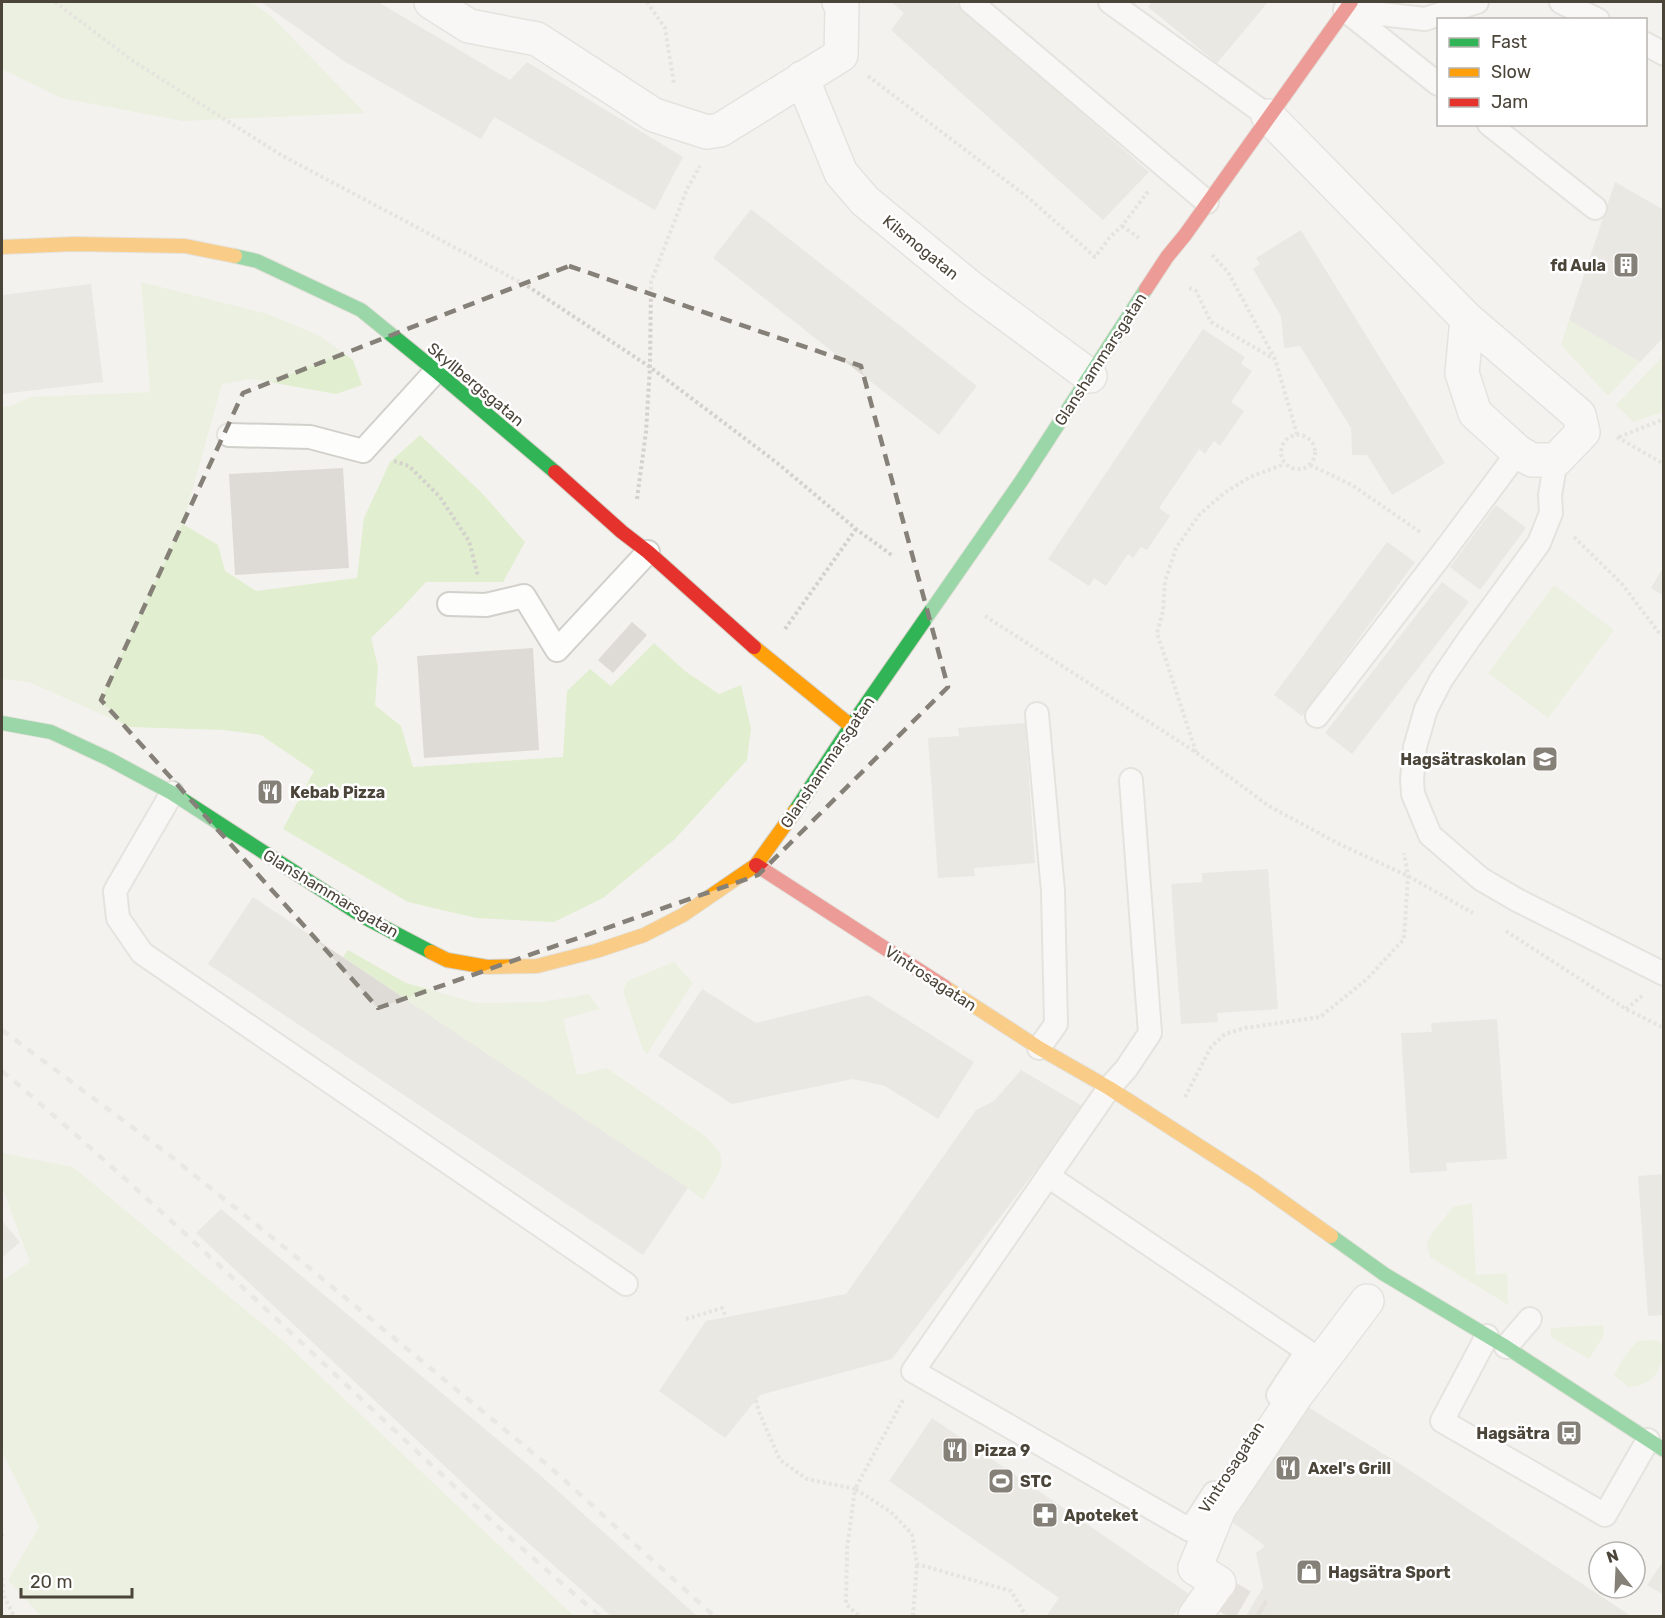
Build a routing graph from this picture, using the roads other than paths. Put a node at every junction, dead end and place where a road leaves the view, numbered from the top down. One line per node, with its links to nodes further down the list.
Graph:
1 (431, 2): 11 (street)
2 (839, 2): 11 (street)
3 (971, 2): 15 (lane)
4 (1110, 2): 13 (lane)
5 (1477, 2): 7 (lane)
6 (1561, 2): 8 (lane)
7 (1348, 6): 12 (lane); 13 (street, Glanshammarsgatan)
8 (1594, 18)
9 (1647, 45): 10 (lane)
10 (1664, 54)
11 (802, 78): 20 (street, Kilsmogatan)
12 (1437, 83)
13 (1268, 116): 15 (street, Glanshammarsgatan); 18 (street)
14 (1492, 126): 16 (lane)
15 (1207, 202): 20 (street, Glanshammarsgatan)
16 (1595, 208)
17 (2, 248): 19 (street, Skyllbergsgatan)
18 (1467, 319): 22 (street); 23 (street)
19 (436, 371): 21 (lane); 24 (street, Skyllbergsgatan)
20 (1090, 376): 29 (street, Glanshammarsgatan)
21 (229, 435)
22 (1518, 452): 23 (street); 27 (lane)
23 (1556, 460): 33 (lane)
24 (648, 552): 25 (lane); 29 (street, Skyllbergsgatan)
25 (449, 604)
26 (1037, 714): 34 (lane)
27 (1317, 716)
28 (2, 723): 31 (street, Glanshammarsgatan)
29 (851, 726): 32 (street, Glanshammarsgatan)
30 (1131, 780): 35 (lane, Vintrosagatan)
31 (172, 793): 32 (street, Glanshammarsgatan); 37 (lane)
32 (756, 865): 34 (street, Vintrosagatan)
33 (1664, 974)
34 (1039, 1048): 35 (street, Vintrosagatan)
35 (1108, 1088): 36 (lane, Vintrosagatan); 40 (street, Vintrosagatan)
36 (1047, 1176): 43 (lane, Vintrosagatan); 43 (lane, Vintrosagatan)
37 (626, 1284)
38 (1367, 1301): 44 (street)
39 (1530, 1319): 41 (lane)
40 (1487, 1336): 41 (street, Vintrosagatan); 42 (lane)
41 (1506, 1347): 42 (street, Vintrosagatan)
42 (1656, 1445)
43 (1190, 1530): 44 (street)
44 (1195, 1569): 45 (street)
45 (1195, 1617)

